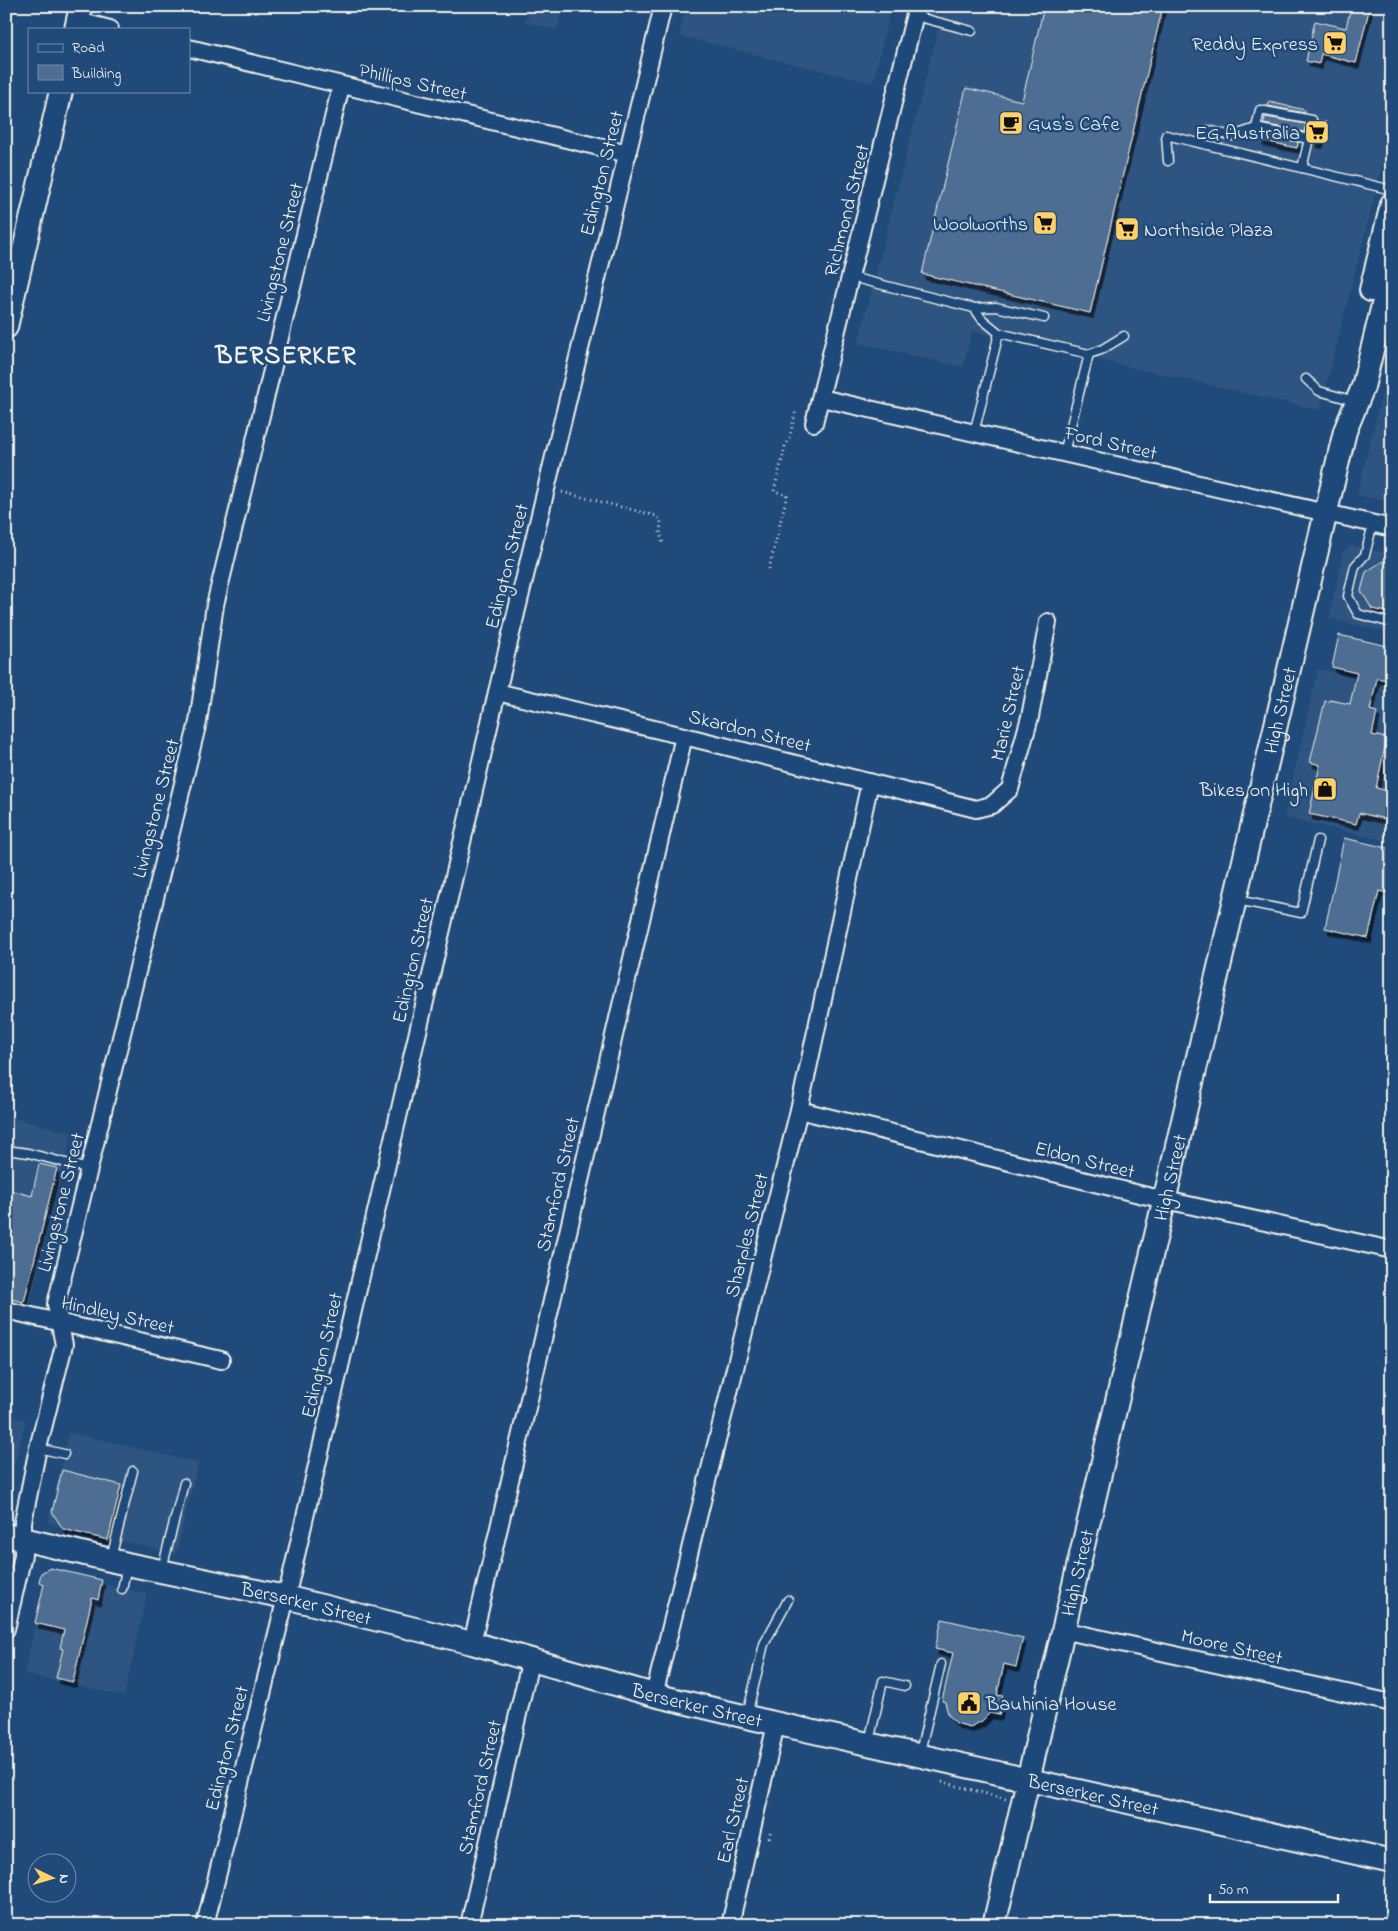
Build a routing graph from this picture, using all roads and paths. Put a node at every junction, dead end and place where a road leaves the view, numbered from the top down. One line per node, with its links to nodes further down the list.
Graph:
1 (663, 6): 12 (street, Edington Street)
2 (916, 11): 5 (lane); 18 (street, Richmond Street)
3 (78, 19): 4 (street)
4 (107, 28)
5 (972, 31)
6 (190, 48): 7 (street, Phillips Street)
7 (340, 86): 12 (street, Phillips Street); 48 (street, Livingstone Street)
8 (61, 92): 21 (main road)
9 (1256, 128): 10 (lane); 10 (lane); 11 (lane)
10 (1308, 139): 14 (lane)
11 (1214, 147): 13 (lane); 14 (lane)
12 (628, 154): 32 (street, Edington Street)
13 (1168, 161)
14 (1302, 168): 15 (lane)
15 (1392, 190)
16 (1392, 204): 27 (main road, High Street)
17 (1392, 268): 27 (main road, High Street)
18 (852, 277): 19 (lane); 26 (street, Richmond Street)
19 (974, 308): 20 (lane); 22 (lane)
20 (1044, 318)
21 (6, 327)
22 (999, 333): 24 (lane); 30 (lane)
23 (1124, 336): 24 (lane)
24 (1089, 354): 31 (lane)
25 (1306, 379): 27 (lane)
26 (821, 398): 29 (street, Richmond Street); 30 (street, Ford Street)
27 (1352, 400): 33 (main road, High Street)
28 (796, 410): 37 (path)
29 (814, 423)
30 (974, 433): 31 (street, Ford Street)
31 (1064, 453): 33 (street, Ford Street)
32 (546, 488): 36 (path); 40 (street, Edington Street)
33 (1327, 513): 34 (street, Ford Street); 45 (main road, High Street)
34 (1372, 524): 35 (street, Ford Street); 39 (lane)
35 (1392, 528)
36 (663, 544)
37 (769, 569)
38 (1048, 622): 43 (street, Marie Street)
39 (1388, 622)
40 (497, 692): 41 (street, Skardon Street); 62 (street, Edington Street)
41 (684, 736): 42 (street, Skardon Street); 66 (street, Stamford Street)
42 (870, 782): 43 (street, Skardon Street); 46 (street, Sharples Street)
43 (992, 805)
44 (1318, 840): 45 (lane)
45 (1236, 899): 49 (main road, High Street)
46 (799, 1110): 49 (street, Eldon Street); 70 (street, Sharples Street)
47 (6, 1150): 48 (lane)
48 (89, 1169): 52 (street, Livingstone Street)
49 (1164, 1200): 50 (street, Eldon Street); 65 (main road, High Street)
50 (1392, 1250)
51 (6, 1310): 52 (street, Hindley Street)
52 (59, 1323): 53 (street, Hindley Street); 54 (street, Livingstone Street)
53 (221, 1360)
54 (38, 1448): 55 (lane); 58 (street, Livingstone Street)
55 (64, 1454)
56 (133, 1471): 59 (lane)
57 (184, 1483): 60 (lane)
58 (15, 1537): 59 (main road, Berserker Street); 64 (street, Livingstone Street)
59 (119, 1562): 60 (main road, Berserker Street); 61 (lane)
60 (161, 1571): 62 (main road, Berserker Street)
61 (122, 1588)
62 (285, 1596): 66 (main road, Berserker Street); 78 (street, Edington Street)
63 (788, 1600): 72 (lane)
64 (6, 1629)
65 (1062, 1630): 71 (street, Moore Street); 76 (main road, High Street)
66 (472, 1642): 67 (main road, Berserker Street)
67 (531, 1658): 70 (main road, Berserker Street); 79 (street, Stamford Street)
68 (941, 1664): 75 (lane)
69 (905, 1686): 74 (lane)
70 (654, 1695): 72 (main road, Berserker Street)
71 (1392, 1703)
72 (747, 1717): 73 (main road, Berserker Street)
73 (776, 1724): 74 (main road, Berserker Street); 80 (street, Earl Street)
74 (868, 1744): 75 (main road, Berserker Street)
75 (919, 1755): 76 (main road, Berserker Street)
76 (1027, 1779): 77 (main road, Berserker Street); 81 (main road, High Street)
77 (1392, 1861)
78 (205, 1925)
79 (469, 1925)
80 (730, 1925)
81 (994, 1925)

